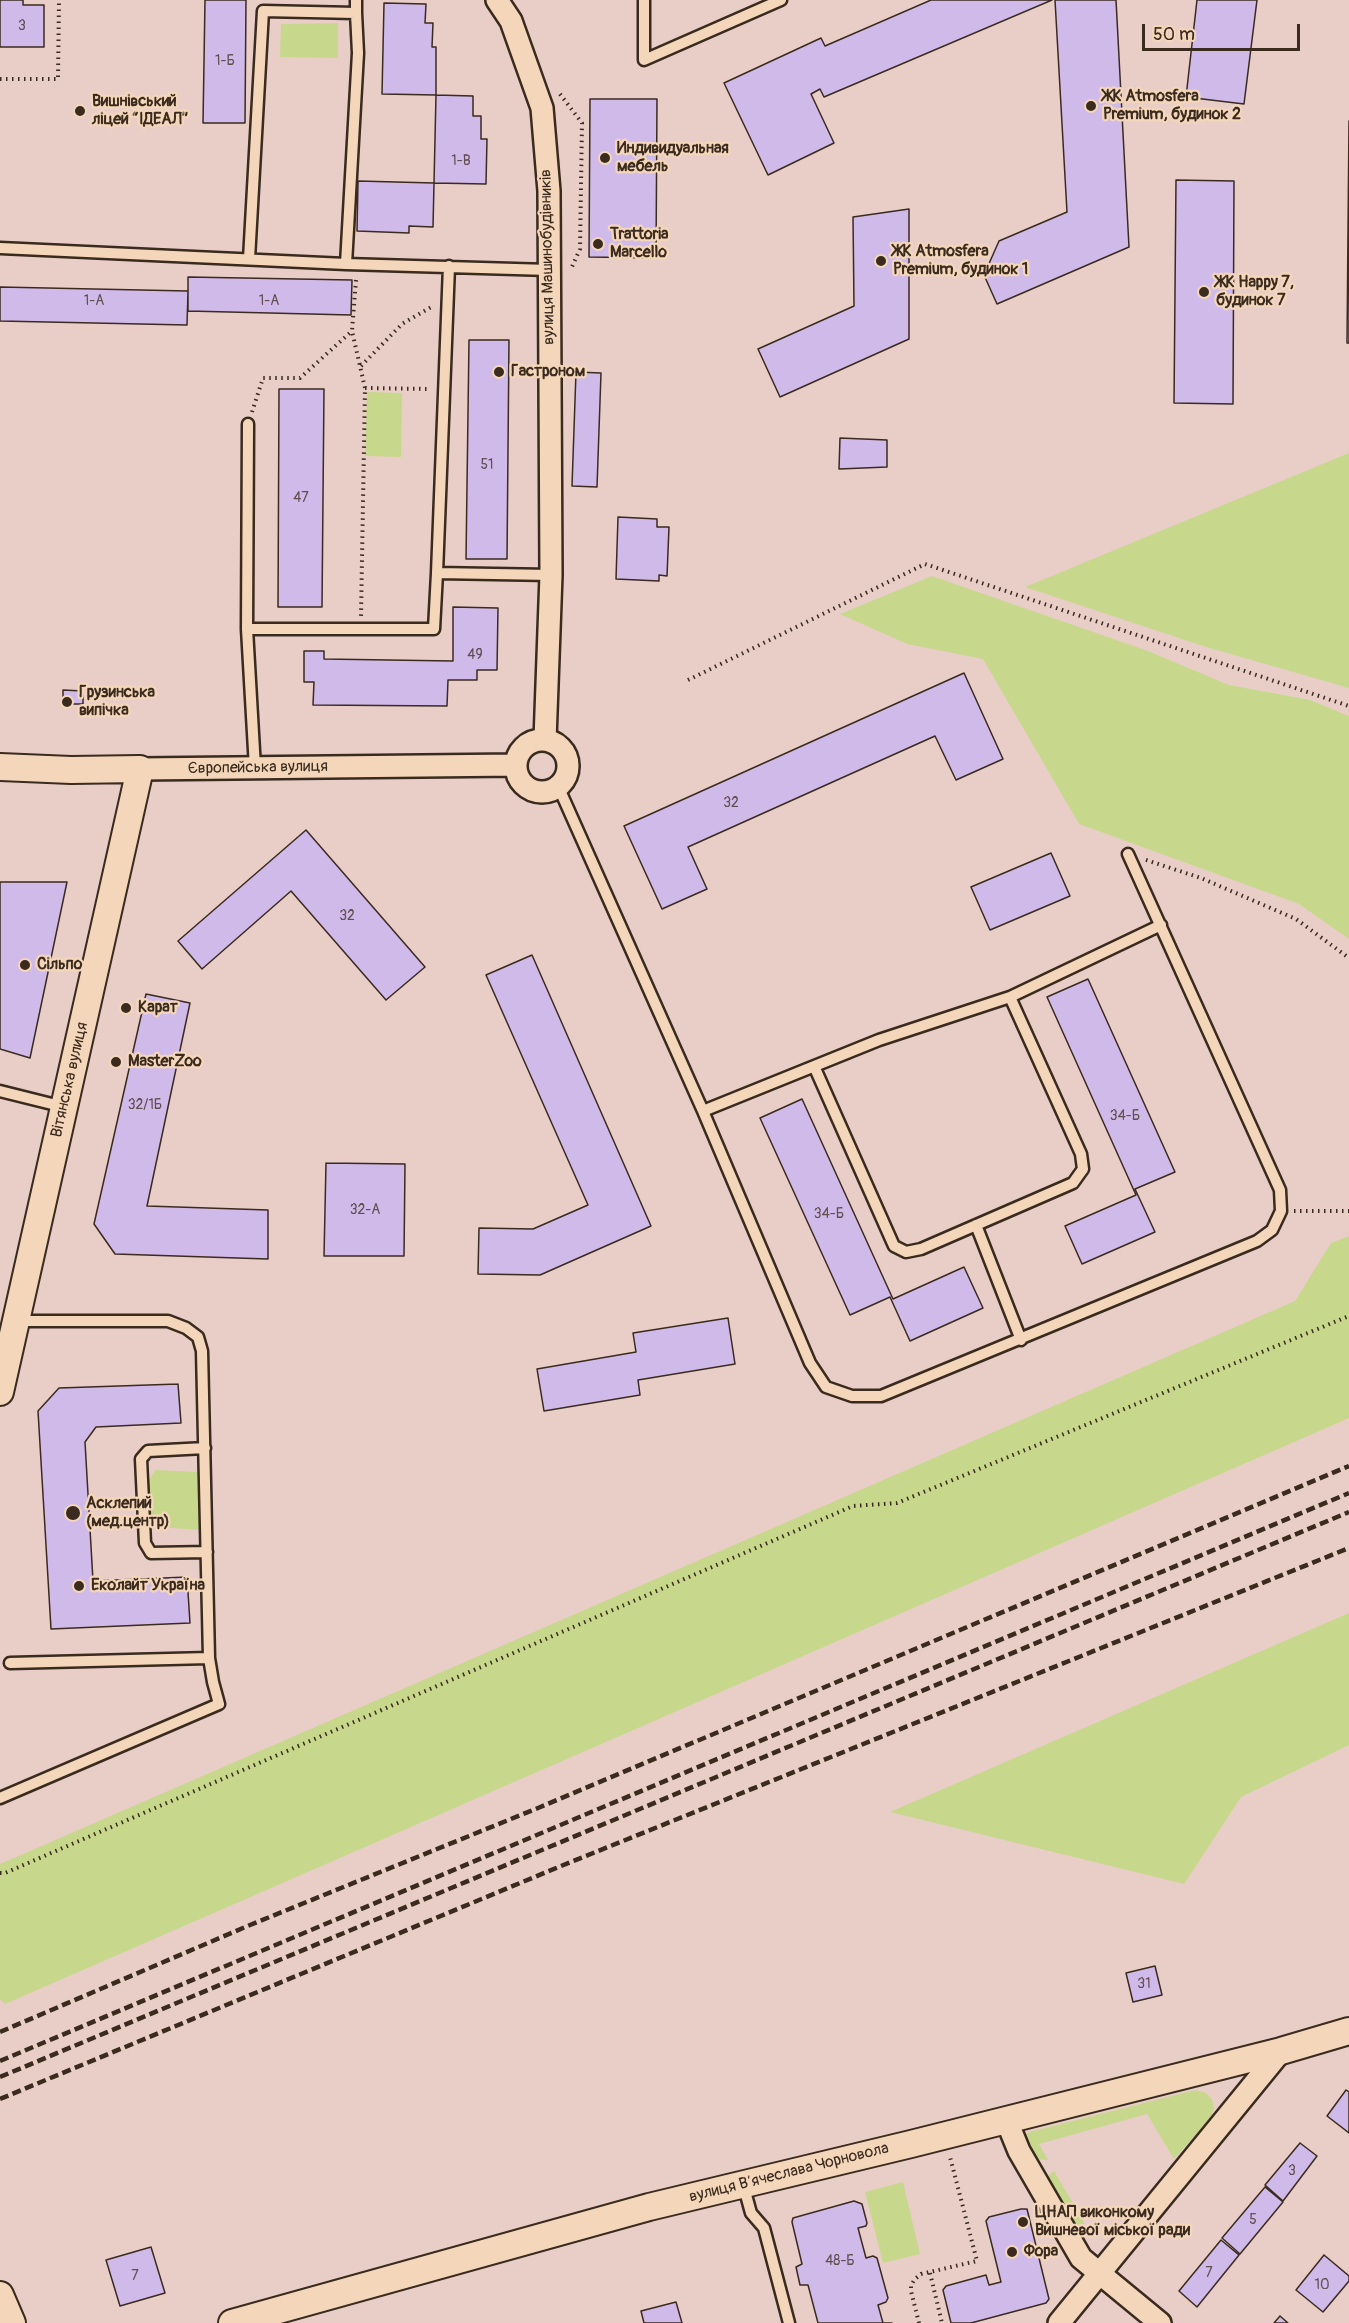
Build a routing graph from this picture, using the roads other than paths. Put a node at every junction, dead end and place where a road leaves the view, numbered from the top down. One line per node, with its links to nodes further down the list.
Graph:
1 (356, 0): 6 (lane)
2 (497, 0): 11 (street, вулиця Машинобудівників)
3 (644, 0): 5 (lane)
4 (781, 0): 5 (lane)
5 (762, 4)
6 (356, 13): 8 (lane); 9 (lane)
7 (0, 248): 8 (lane)
8 (249, 259): 9 (lane)
9 (346, 264): 10 (lane)
10 (449, 266): 11 (lane); 13 (lane)
11 (549, 270): 14 (street, вулиця Машинобудівників)
12 (248, 424): 15 (lane)
13 (437, 573): 14 (lane); 15 (lane)
14 (551, 575): 16 (street, вулиця Машинобудівників)
15 (247, 628): 19 (lane)
16 (545, 740): 17 (street); 21 (street)
17 (516, 765): 19 (street, Європейська вулиця); 21 (street)
18 (0, 767): 20 (street, Європейська вулиця)
19 (255, 768): 20 (street, Європейська вулиця)
20 (140, 769): 27 (street, Вітянська вулиця)
21 (558, 786): 28 (lane)
22 (1128, 855): 23 (lane)
23 (1161, 925): 24 (lane); 31 (lane)
24 (1010, 997): 25 (lane); 29 (lane)
25 (814, 1066): 28 (lane); 29 (lane)
26 (0, 1091): 27 (lane)
27 (64, 1107): 30 (street, Вітянська вулиця)
28 (703, 1112): 31 (lane)
29 (976, 1225): 31 (lane)
30 (16, 1321): 32 (street, Вітянська вулиця); 33 (lane)
31 (1021, 1340)
32 (0, 1392)
33 (205, 1448): 34 (lane); 34 (lane)
34 (207, 1552): 35 (lane)
35 (209, 1658): 36 (lane); 37 (lane)
36 (10, 1663)
37 (0, 1798)
38 (1349, 2031): 39 (street, вулиця Вʼячеслава Чорновола)
39 (1281, 2050): 40 (street, вулиця Вʼячеслава Чорновола); 42 (street)
40 (1006, 2119): 41 (street, вулиця Вʼячеслава Чорновола); 42 (street)
41 (743, 2184): 44 (street, вулиця Вʼячеслава Чорновола); 46 (lane)
42 (1099, 2274): 47 (street); 48 (street)
43 (0, 2295): 45 (street)
44 (239, 2322)
45 (12, 2323)
46 (789, 2323)
47 (1059, 2323)
48 (1160, 2323)

